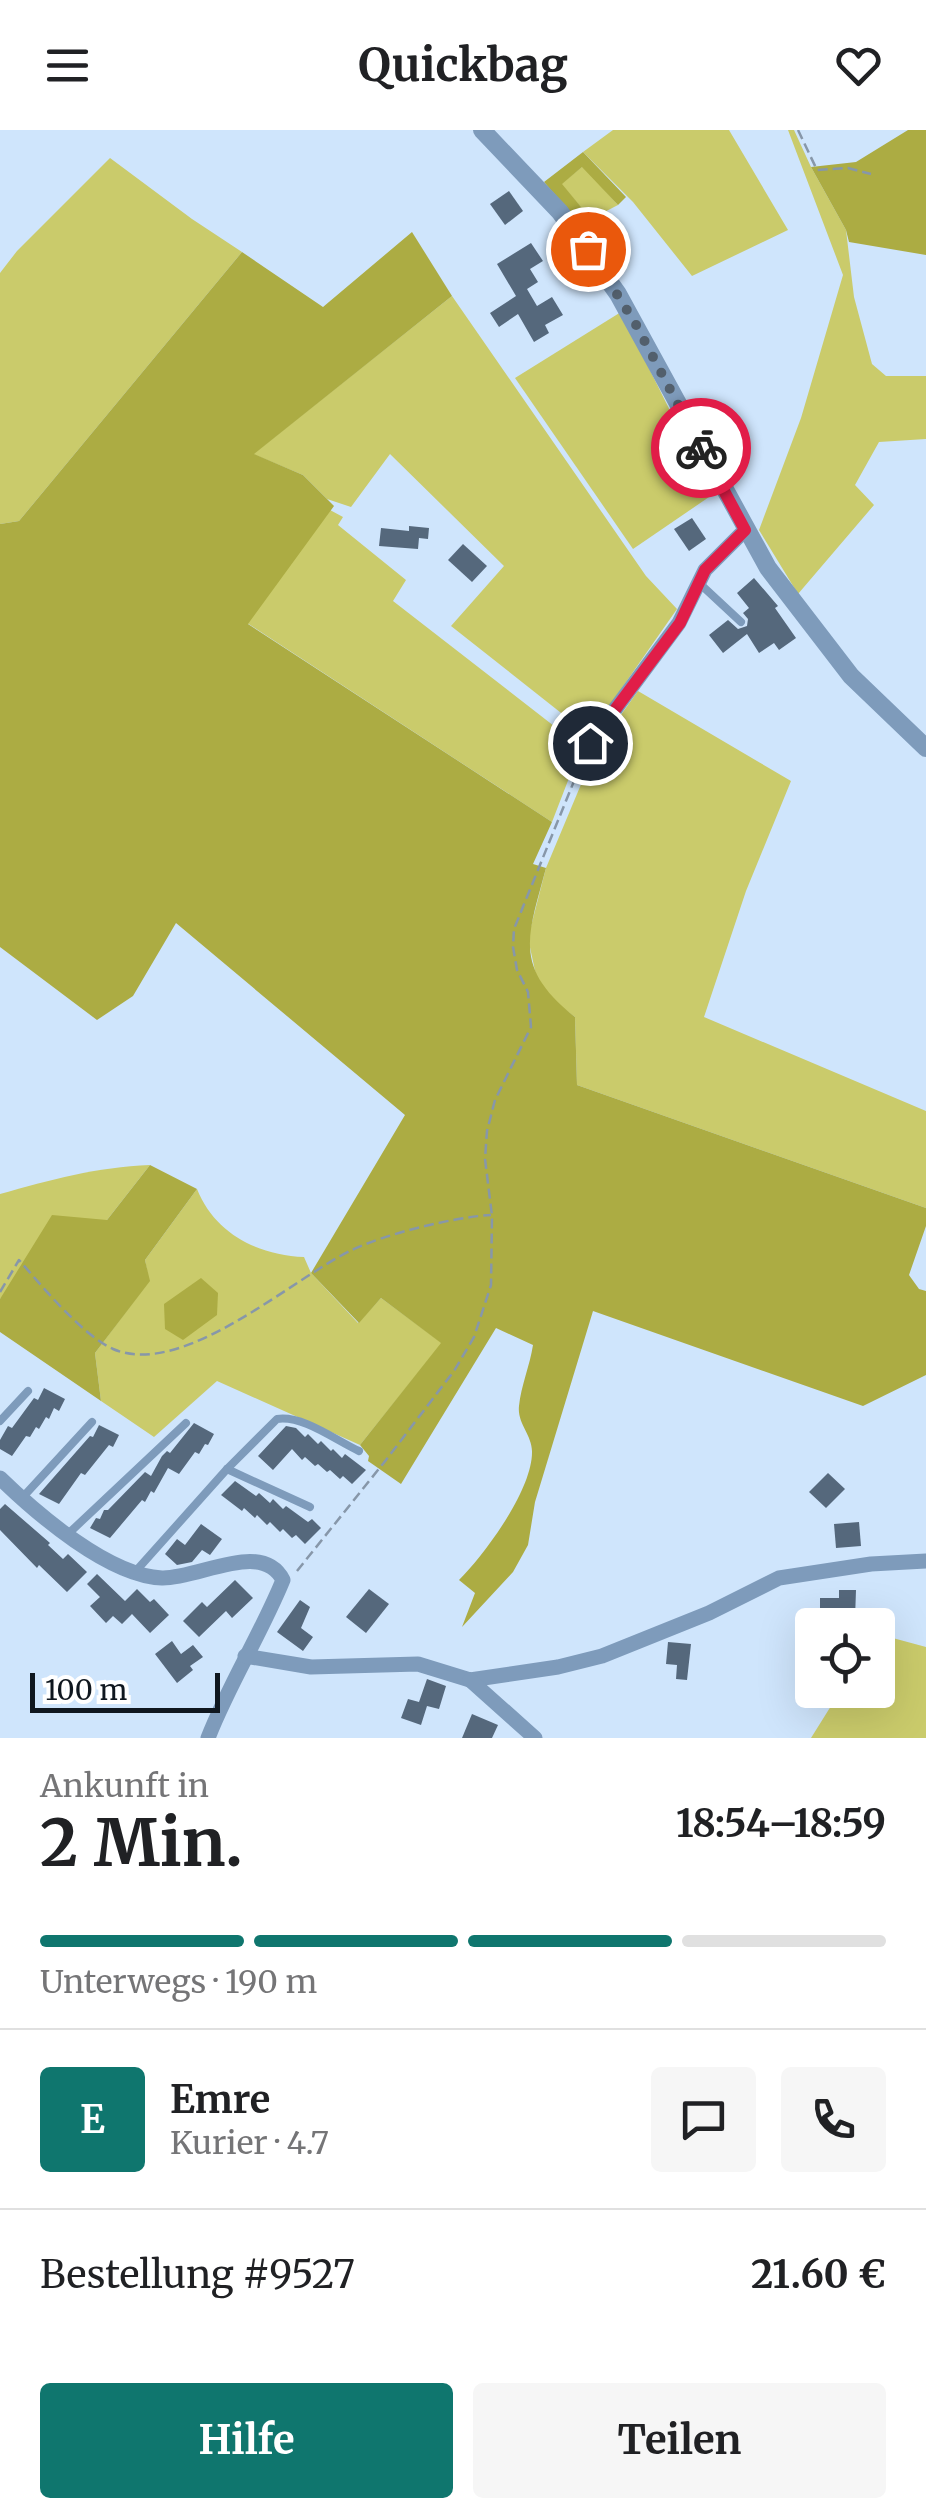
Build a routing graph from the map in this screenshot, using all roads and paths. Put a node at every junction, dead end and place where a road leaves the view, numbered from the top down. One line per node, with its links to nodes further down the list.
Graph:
1 (482, 130): 4 (street)
2 (798, 130): 3 (path)
3 (871, 174)
4 (745, 530): 5 (street); 8 (street)
5 (698, 582): 6 (lane); 7 (street)
6 (741, 622)
7 (590, 743): 9 (path)
8 (926, 748)
9 (492, 1216): 10 (path); 23 (path)
10 (0, 1292)
11 (28, 1392): 12 (lane)
12 (0, 1421)
13 (92, 1422): 18 (lane)
14 (186, 1423): 20 (lane)
15 (359, 1452): 16 (lane)
16 (227, 1469): 19 (lane); 22 (lane)
17 (0, 1478): 18 (street)
18 (22, 1498): 20 (street)
19 (310, 1507)
20 (68, 1534): 22 (street)
21 (926, 1561): 25 (street)
22 (135, 1572): 23 (street)
23 (283, 1580): 24 (street)
24 (245, 1656): 25 (street); 26 (street)
25 (470, 1680): 27 (street)
26 (208, 1738)
27 (535, 1738)

